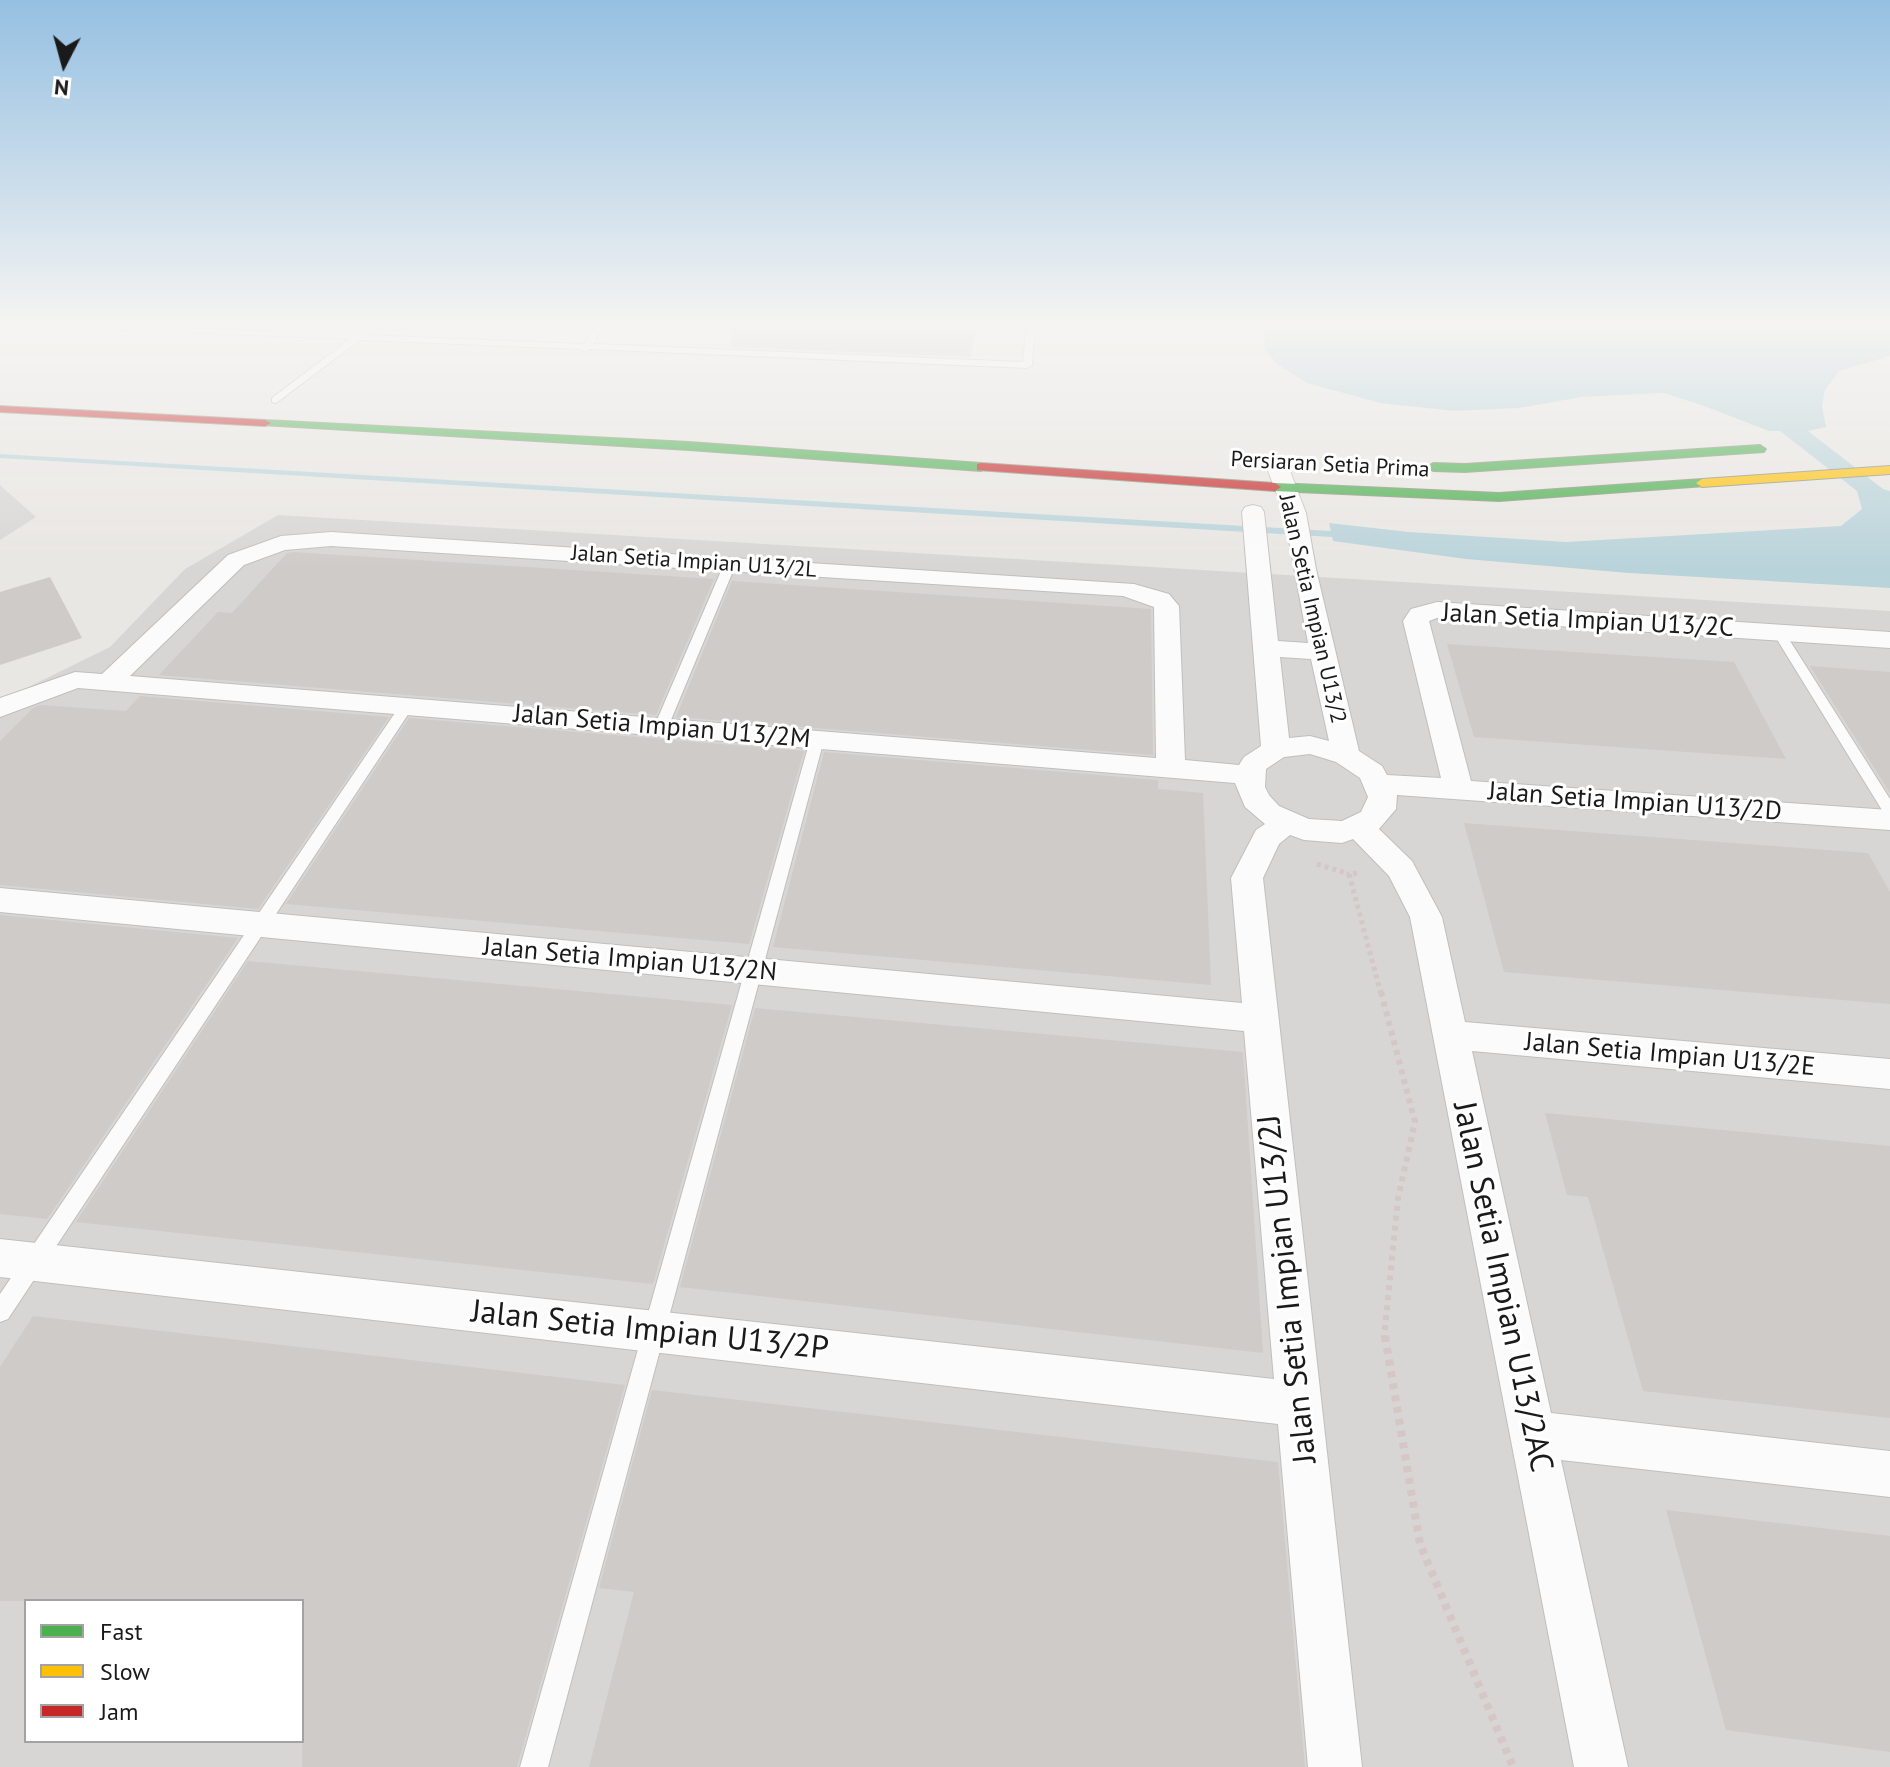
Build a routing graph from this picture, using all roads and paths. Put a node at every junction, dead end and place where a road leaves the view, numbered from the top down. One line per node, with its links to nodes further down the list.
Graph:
1 (0, 409): 3 (street, Persiaran Setia Prima)
2 (443, 416): 3 (street)
3 (689, 446): 6 (street, Persiaran Setia Prima)
4 (1771, 449): 7 (street, Persiaran Setia Prima)
5 (1276, 463): 9 (street, Jalan Setia Impian U13/2)
6 (910, 464): 9 (street, Persiaran Setia Prima); 11 (street)
7 (1418, 467)
8 (1886, 470): 10 (street, Persiaran Setia Prima)
9 (1285, 488): 10 (street, Persiaran Setia Prima); 12 (street, Jalan Setia Impian U13/2)
10 (1499, 497): 12 (street)
11 (1253, 512): 16 (street, Jalan Setia Impian U13/2)
12 (1295, 514): 17 (street, Jalan Setia Impian U13/2)
13 (730, 564): 18 (street, Jalan Setia Impian U13/2L); 21 (lane); 25 (street, Jalan Setia Impian U13/2L)
14 (1779, 633): 15 (street, Jalan Setia Impian U13/2C); 28 (street, Jalan Setia Impian U13/2C); 29 (lane)
15 (1890, 640)
16 (1267, 648): 17 (street); 23 (street, Jalan Setia Impian U13/2)
17 (1323, 652): 24 (street, Jalan Setia Impian U13/2)
18 (108, 683): 19 (street, Jalan Setia Impian U13/2M); 20 (street, Jalan Setia Impian U13/2M)
19 (406, 707): 21 (street, Jalan Setia Impian U13/2M); 35 (lane)
20 (0, 708)
21 (661, 727): 22 (street, Jalan Setia Impian U13/2M)
22 (817, 740): 25 (street, Jalan Setia Impian U13/2M); 36 (lane)
23 (1276, 749): 24 (street); 26 (street)
24 (1346, 755): 27 (street)
25 (1171, 768): 26 (street, Jalan Setia Impian U13/2M)
26 (1249, 775): 31 (street)
27 (1380, 784): 28 (street, Jalan Setia Impian U13/2D); 32 (street)
28 (1459, 790): 30 (street, Jalan Setia Impian U13/2D)
29 (1890, 811)
30 (1890, 820)
31 (1285, 823): 32 (street); 37 (street, Jalan Setia Impian U13/2J)
32 (1359, 827): 33 (street, Jalan Setia Impian U13/2AC)
33 (1388, 857): 38 (street, Jalan Setia Impian U13/2AC); 48 (path)
34 (0, 900): 35 (street, Jalan Setia Impian U13/2N)
35 (259, 925): 36 (street, Jalan Setia Impian U13/2N); 40 (lane)
36 (753, 971): 37 (street, Jalan Setia Impian U13/2N); 42 (lane)
37 (1261, 1019): 43 (street, Jalan Setia Impian U13/2J)
38 (1450, 1035): 39 (street, Jalan Setia Impian U13/2E); 44 (street, Jalan Setia Impian U13/2AC)
39 (1890, 1074)
40 (17, 1260): 41 (lane); 42 (street, Jalan Setia Impian U13/2P)
41 (0, 1312)
42 (654, 1331): 43 (street, Jalan Setia Impian U13/2P); 46 (lane)
43 (1299, 1404): 47 (street, Jalan Setia Impian U13/2J)
44 (1532, 1434): 45 (street); 49 (street, Jalan Setia Impian U13/2AC)
45 (1890, 1474)
46 (534, 1767)
47 (1335, 1767)
48 (1513, 1767)
49 (1601, 1767)

